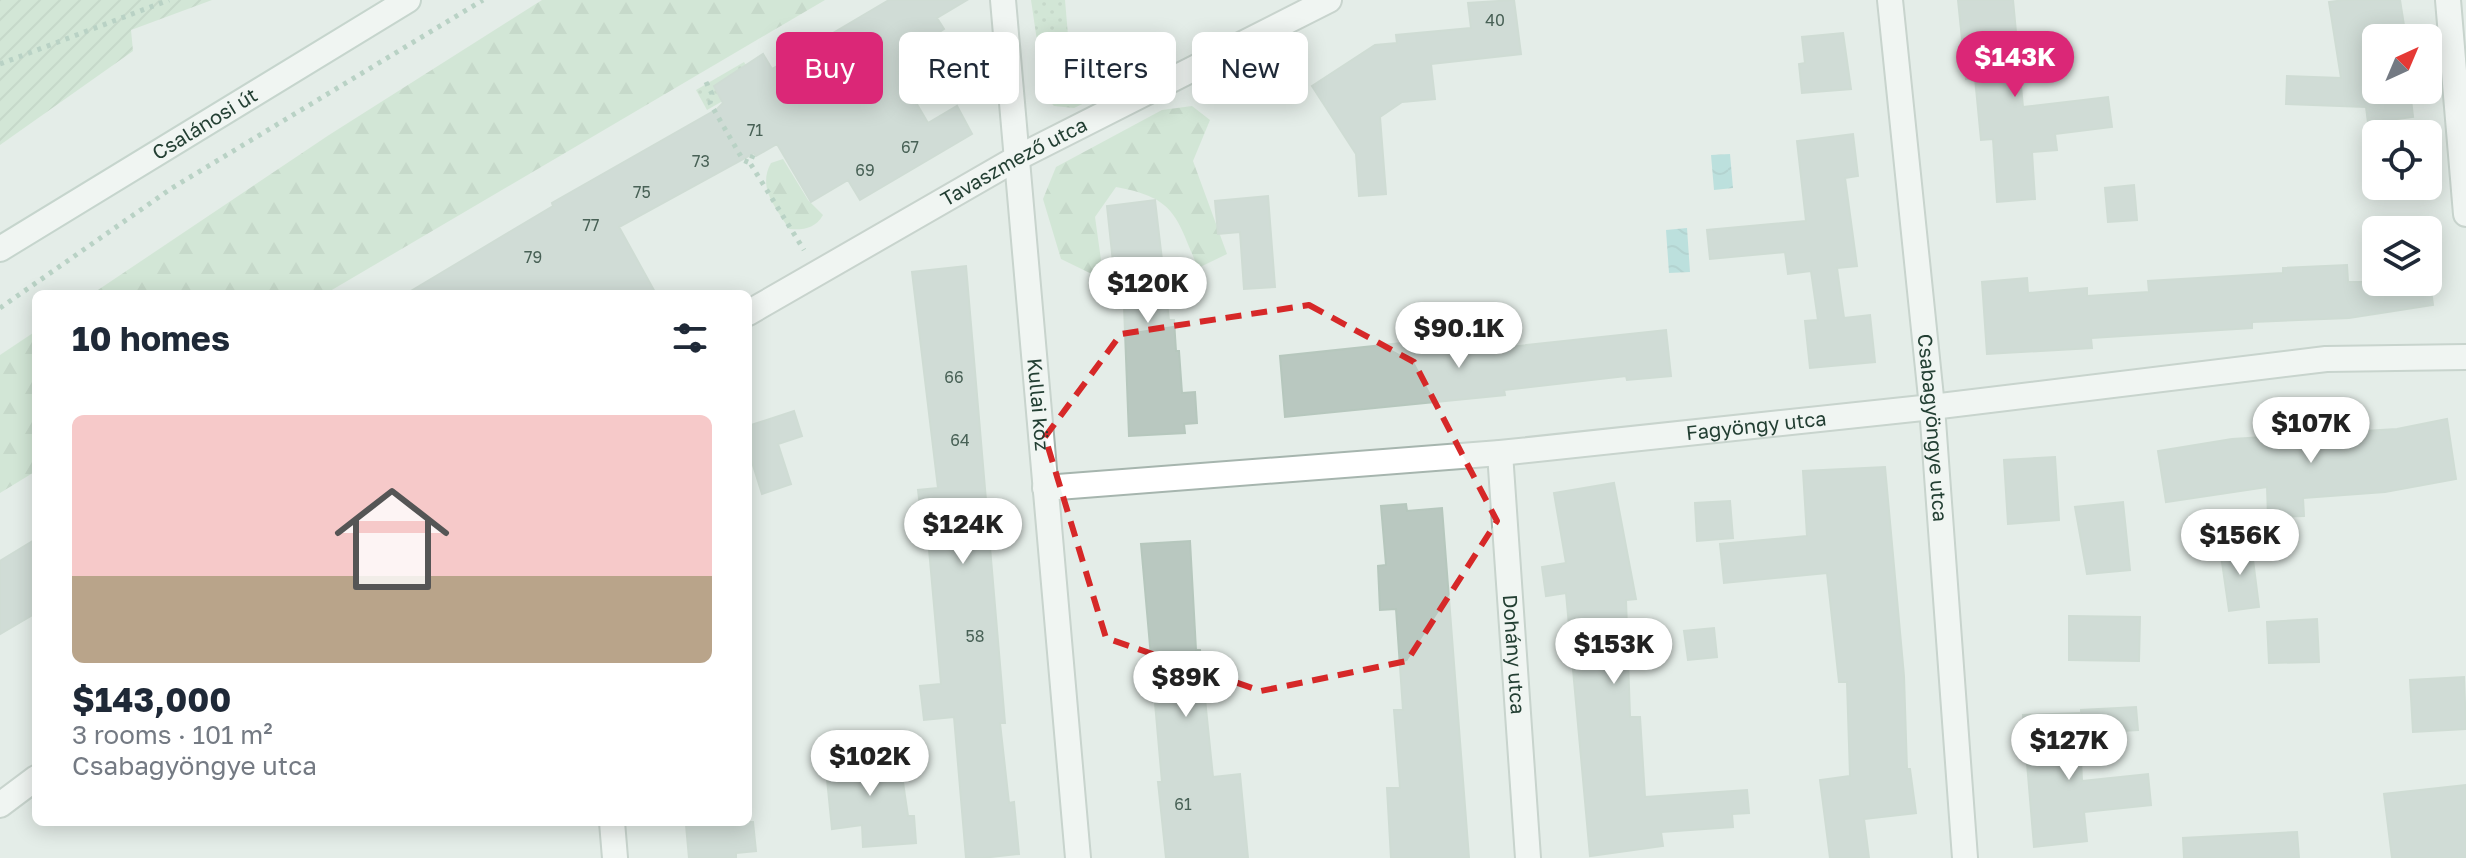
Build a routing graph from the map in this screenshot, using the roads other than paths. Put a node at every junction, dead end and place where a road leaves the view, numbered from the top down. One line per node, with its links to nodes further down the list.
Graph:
1 (408, 0): 8 (street, Csalánosi út)
2 (1003, 0): 6 (street, Kullai köz)
3 (1329, 0): 6 (street, Tavaszmező utca)
4 (1890, 0): 11 (street, Csabagyöngye utca)
5 (2448, 0): 7 (street)
6 (1019, 157): 9 (street, Tavaszmező utca); 13 (street, Kullai köz)
7 (2466, 214)
8 (0, 249)
9 (752, 311)
10 (2466, 357): 11 (street, Fagyöngy utca)
11 (1932, 407): 12 (street, Fagyöngy utca); 20 (street, Csabagyöngye utca)
12 (1500, 453): 13 (street, Fagyöngy utca); 19 (street, Dohány utca)
13 (1045, 488): 18 (street, Kullai köz)
14 (32, 781): 15 (street)
15 (0, 805)
16 (612, 826): 17 (street)
17 (615, 858)
18 (1078, 858)
19 (1528, 858)
20 (1965, 858)

